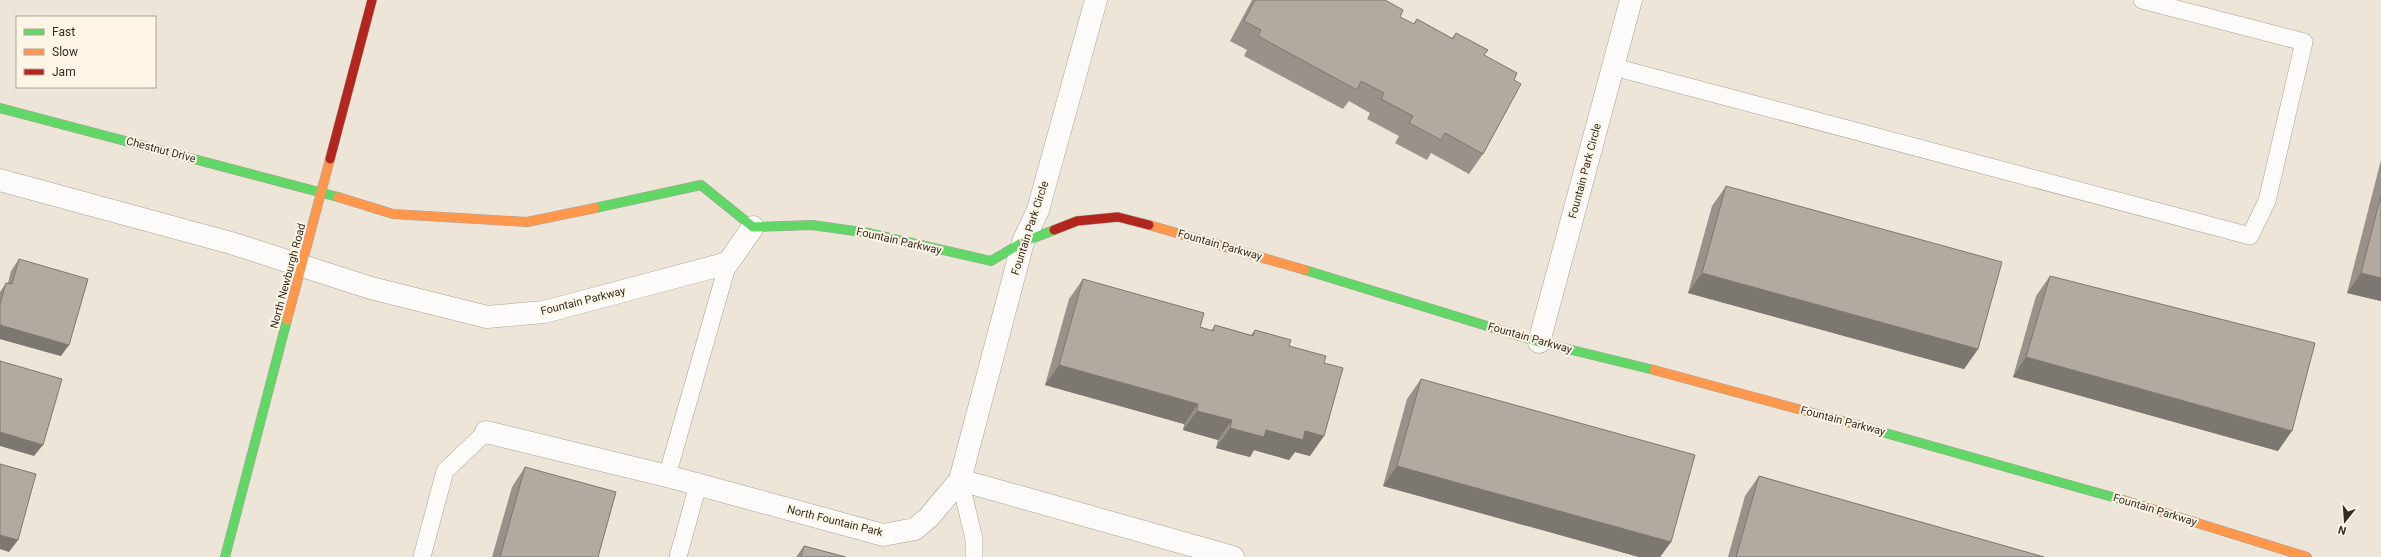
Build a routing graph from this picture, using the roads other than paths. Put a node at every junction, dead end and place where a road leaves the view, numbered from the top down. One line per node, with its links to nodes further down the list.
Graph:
1 (372, 0): 8 (street, North Newburgh Road)
2 (1096, 0): 10 (street, Fountain Park Circle)
3 (1631, 0): 5 (street, Fountain Park Circle)
4 (2142, 0): 5 (lane)
5 (1614, 67): 13 (street, Fountain Park Circle)
6 (0, 108): 8 (street, Chestnut Drive)
7 (0, 180): 12 (street)
8 (322, 192): 9 (street); 12 (street, North Newburgh Road)
9 (753, 227): 10 (street, Fountain Parkway); 11 (street)
10 (1023, 242): 13 (street, Fountain Parkway); 16 (street, Fountain Park Circle)
11 (728, 263): 12 (street, Fountain Parkway); 15 (lane)
12 (303, 267): 18 (street, North Newburgh Road)
13 (1539, 342): 23 (street, Fountain Parkway)
14 (486, 432): 15 (street, North Fountain Park); 19 (lane)
15 (667, 476): 17 (street, North Fountain Park)
16 (960, 480): 17 (street, North Fountain Park); 21 (lane); 22 (street)
17 (698, 484): 20 (lane)
18 (226, 557)
19 (422, 557)
20 (678, 557)
21 (974, 557)
22 (1233, 557)
23 (2307, 557)

